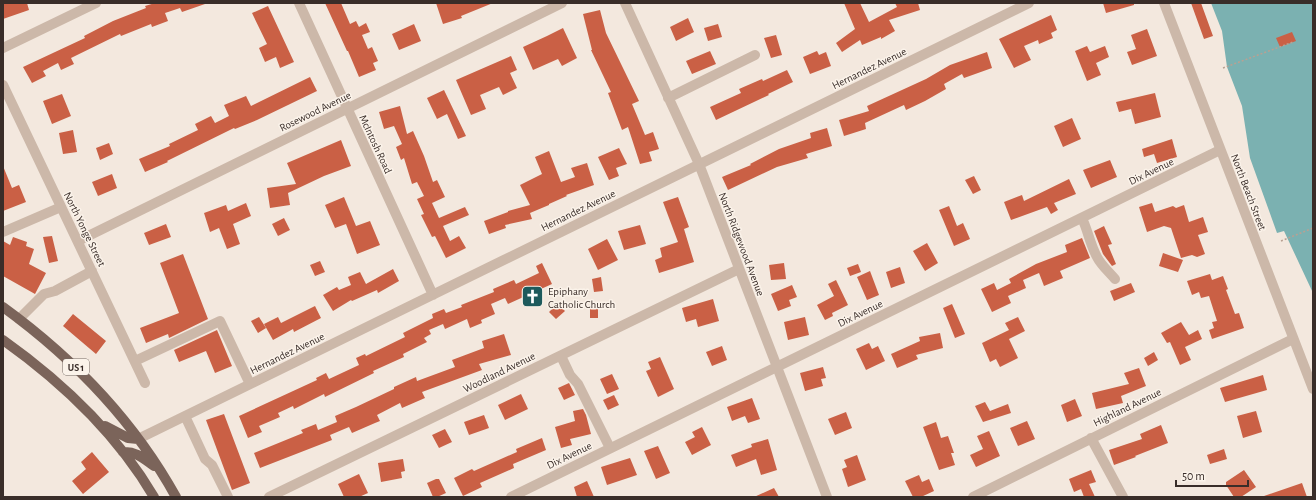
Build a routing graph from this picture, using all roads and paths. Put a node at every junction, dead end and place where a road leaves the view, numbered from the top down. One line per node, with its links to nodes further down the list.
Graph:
1 (96, 3): 8 (street)
2 (299, 3): 13 (street, McIntosh Road)
3 (562, 3): 13 (street, Rosewood Avenue)
4 (624, 3): 12 (street, North Ridgewood Avenue)
5 (1029, 3): 15 (street, Hernandez Avenue)
6 (1164, 3): 14 (street, North Beach Street)
7 (1293, 42): 10 (path)
8 (3, 48)
9 (755, 55): 12 (street)
10 (1223, 68)
11 (3, 85): 16 (street, North Yonge Street)
12 (668, 98): 15 (street, North Ridgewood Avenue)
13 (347, 109): 20 (street, Rosewood Avenue); 25 (street, McIntosh Road)
14 (1220, 150): 17 (street, Dix Avenue); 28 (street, North Beach Street)
15 (699, 164): 22 (street, North Ridgewood Avenue); 25 (street, Hernandez Avenue)
16 (61, 207): 19 (street); 20 (street, North Yonge Street)
17 (1082, 218): 24 (street); 32 (street, Dix Avenue)
18 (1313, 228): 21 (path)
19 (3, 232)
20 (78, 241): 23 (street, North Yonge Street)
21 (1281, 241)
22 (739, 269): 30 (street, Woodland Avenue); 32 (street, North Ridgewood Avenue)
23 (92, 271): 27 (street); 31 (street, North Yonge Street)
24 (1115, 279)
25 (433, 295): 34 (street, Hernandez Avenue)
26 (3, 307): 27 (main road, US 1)
27 (19, 319): 39 (main road, US 1)
28 (1293, 339): 35 (street, North Beach Street); 38 (street, Highland Avenue)
29 (3, 340): 37 (main road, US 1)
30 (561, 356): 40 (street); 46 (street, Woodland Avenue)
31 (135, 362): 33 (street, North Yonge Street); 34 (street)
32 (777, 367): 40 (street, Dix Avenue); 48 (street, North Ridgewood Avenue)
33 (145, 383)
34 (250, 384): 36 (street, Hernandez Avenue)
35 (1313, 389)
36 (185, 416): 39 (street, Hernandez Avenue); 45 (street)
37 (97, 421): 39 (main road); 41 (main road, US 1)
38 (1091, 438): 49 (street, Highland Avenue); 50 (street)
39 (138, 439): 42 (main road, US 1)
40 (610, 448): 47 (street, Dix Avenue)
41 (123, 452): 42 (main road); 43 (main road, US 1)
42 (160, 471): 44 (main road, US 1)
43 (154, 497)
44 (176, 497)
45 (228, 497)
46 (270, 497)
47 (511, 497)
48 (827, 497)
49 (973, 497)
50 (1123, 497)

